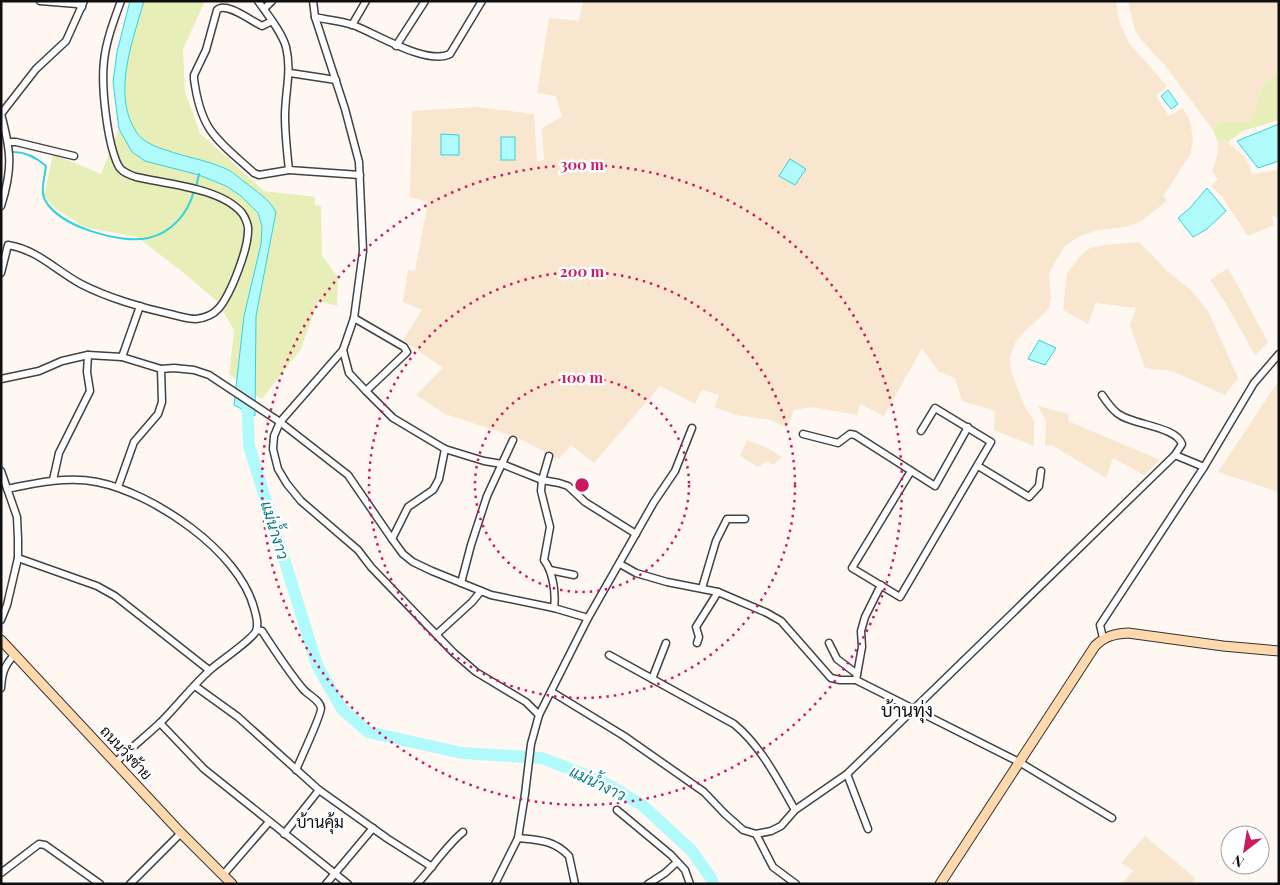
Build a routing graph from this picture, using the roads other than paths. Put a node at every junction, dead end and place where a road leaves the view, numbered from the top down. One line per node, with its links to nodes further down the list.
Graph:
1 (40, 1): 9 (street)
2 (121, 1): 24 (street)
3 (258, 1): 10 (street)
4 (272, 1): 10 (street)
5 (313, 1): 11 (street)
6 (366, 1): 13 (street)
7 (424, 1): 14 (street)
8 (482, 1): 14 (street)
9 (83, 4): 17 (street)
10 (265, 8): 12 (street)
11 (315, 17): 13 (street); 16 (street)
12 (272, 21): 15 (street); 19 (street)
13 (352, 25): 14 (street)
14 (396, 46)
15 (290, 72): 16 (street); 19 (street)
16 (336, 80): 20 (street)
17 (9, 144): 18 (street); 21 (street)
18 (74, 156)
19 (289, 170): 20 (street)
20 (360, 175): 25 (street)
21 (1, 206)
22 (3, 255): 23 (street); 24 (street)
23 (1, 273)
24 (140, 306): 29 (street)
25 (354, 318): 26 (street); 32 (street)
26 (343, 350): 32 (street); 34 (street)
27 (1279, 354): 45 (street)
28 (88, 355): 29 (street); 31 (street); 49 (street)
29 (122, 357): 30 (street)
30 (162, 369): 34 (street); 51 (street)
31 (1, 380)
32 (366, 391): 40 (street)
33 (1102, 395): 41 (street)
34 (280, 422): 55 (street); 69 (street)
35 (692, 428): 54 (street)
36 (968, 428): 37 (street); 44 (street); 47 (street)
37 (921, 431)
38 (803, 434): 47 (street)
39 (513, 440): 43 (street)
40 (445, 449): 43 (street); 55 (street)
41 (1175, 455): 45 (street); 84 (street)
42 (549, 456): 50 (street)
43 (502, 464): 50 (street); 60 (street)
44 (978, 466): 48 (street); 61 (street)
45 (1204, 467): 70 (street)
46 (1, 471): 52 (street)
47 (911, 471): 61 (street)
48 (1041, 471)
49 (54, 480): 51 (street); 52 (street)
50 (542, 480): 54 (street); 58 (street)
51 (118, 487): 68 (street)
52 (7, 489): 56 (street)
53 (745, 519): 62 (street)
54 (636, 534): 57 (street)
55 (392, 539): 60 (street)
56 (18, 558): 67 (street); 78 (street)
57 (620, 564): 62 (street); 66 (street)
58 (550, 570): 59 (street); 65 (street)
59 (574, 575)
60 (461, 583): 63 (street)
61 (881, 585): 79 (street)
62 (702, 588): 64 (street)
63 (481, 591): 65 (street); 69 (street)
64 (718, 592): 72 (street); 79 (street)
65 (554, 608): 66 (street)
66 (588, 618): 83 (street)
67 (1, 620)
68 (257, 630): 78 (street); 89 (street)
69 (437, 634): 85 (street)
70 (1103, 638): 75 (main road); 87 (main road)
71 (1, 640): 76 (main road, ถนนวังซ้าย)
72 (697, 642)
73 (666, 643): 80 (street)
74 (829, 643): 79 (street)
75 (1276, 652)
76 (14, 654): 82 (street); 88 (main road, ถนนวังซ้าย)
77 (609, 655): 80 (street)
78 (209, 670): 81 (street)
79 (856, 677): 84 (street)
80 (652, 678): 93 (street)
81 (194, 686): 86 (street); 89 (street)
82 (1, 688)
83 (552, 692): 85 (street); 101 (street)
84 (912, 710): 87 (street); 90 (street)
85 (539, 715): 102 (street)
86 (160, 723): 88 (street); 95 (street)
87 (1019, 762): 94 (street); 119 (main road)
88 (116, 763): 98 (main road, ถนนวังซ้าย)
89 (296, 770): 91 (street)
90 (847, 774): 93 (street); 97 (street)
91 (319, 790): 96 (street); 100 (street)
92 (617, 810): 103 (street)
93 (795, 810): 101 (street)
94 (1112, 818)
95 (269, 822): 100 (street); 107 (street)
96 (373, 828): 104 (street); 106 (street)
97 (868, 829)
98 (181, 832): 107 (main road, ถนนวังซ้าย); 109 (street)
99 (463, 832): 104 (street)
100 (284, 834): 106 (street)
101 (756, 834): 118 (street)
102 (518, 838): 114 (street); 115 (street)
103 (677, 862): 116 (street); 117 (street)
104 (432, 867): 113 (street)
105 (1, 873): 108 (street)
106 (335, 873): 111 (street); 112 (street)
107 (224, 875): 110 (main road, ถนนวังซ้าย)
108 (100, 884)
109 (130, 884)
110 (232, 884)
111 (326, 884)
112 (348, 884)
113 (417, 884)
114 (495, 884)
115 (575, 884)
116 (648, 884)
117 (690, 884)
118 (796, 884)
119 (940, 884)

